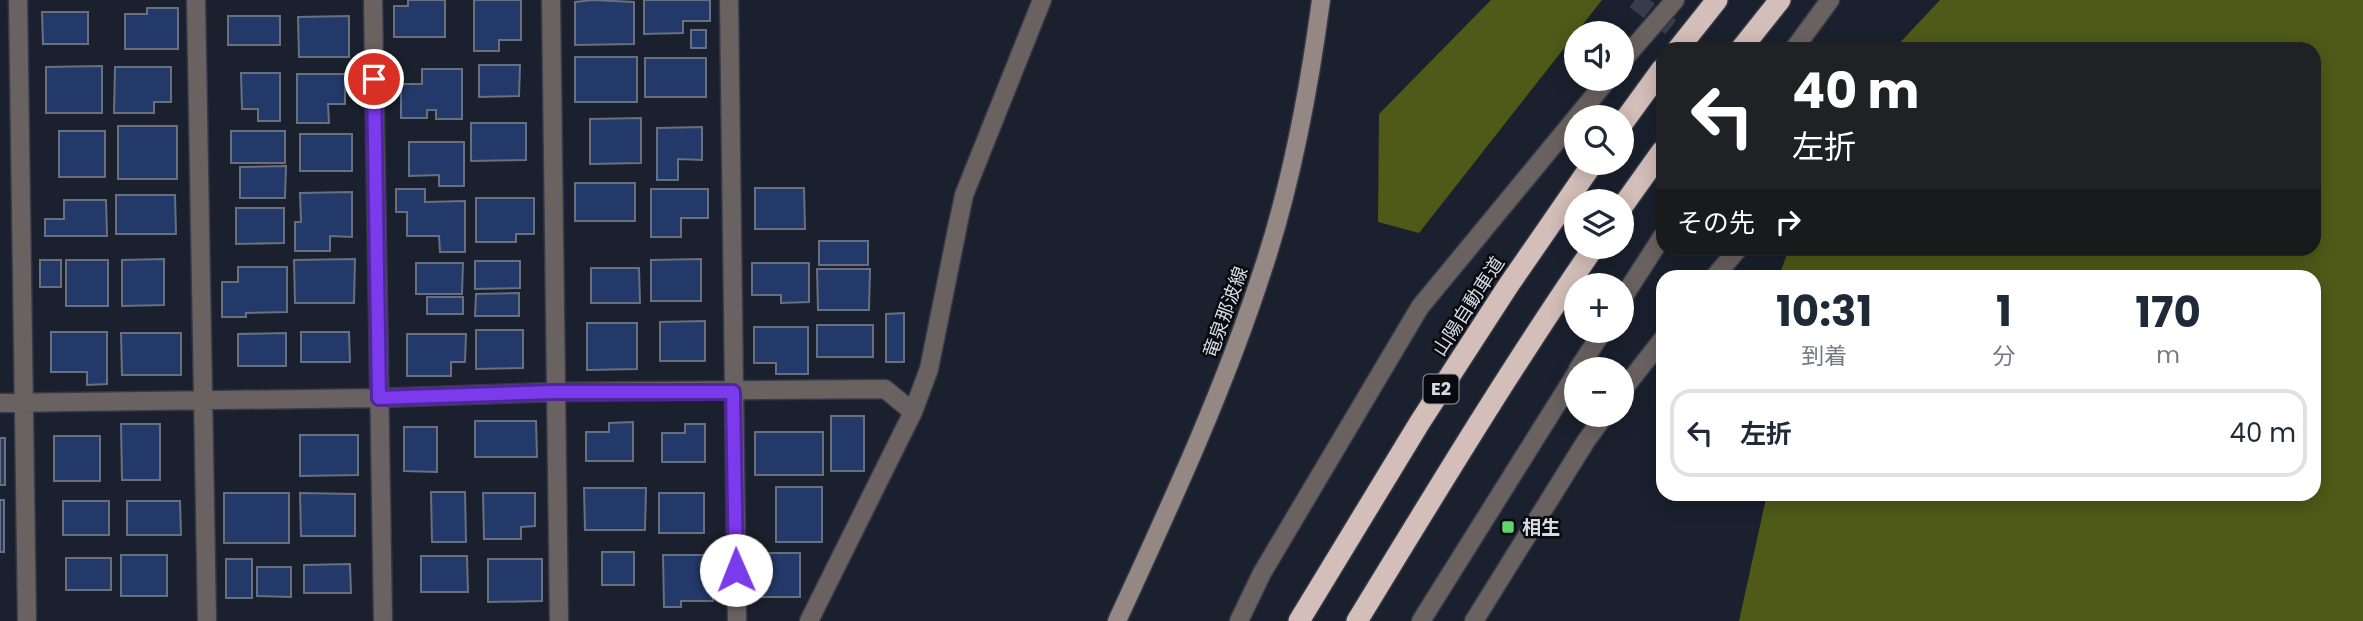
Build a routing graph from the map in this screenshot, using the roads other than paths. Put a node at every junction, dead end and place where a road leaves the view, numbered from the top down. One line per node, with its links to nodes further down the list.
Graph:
1 (18, 0): 34 (street)
2 (196, 0): 33 (street)
3 (373, 0): 32 (street)
4 (551, 0): 29 (street)
5 (729, 0): 30 (street)
6 (1042, 0): 36 (street)
7 (1321, 0): 44 (main road, 竜泉那波線)
8 (1675, 0): 15 (street)
9 (1717, 0): 12 (highway)
10 (1780, 0): 13 (highway)
11 (1830, 0): 14 (street)
12 (1684, 42)
13 (1747, 42)
14 (1799, 42)
15 (1634, 47)
16 (1656, 77): 18 (highway)
17 (1598, 91): 45 (street)
18 (1634, 108)
19 (1656, 159): 21 (highway)
20 (1585, 175): 46 (highway, 山陽自動車道 / E2)
21 (1634, 190)
22 (1656, 246): 26 (street)
23 (1732, 256): 25 (street)
24 (1586, 259): 47 (highway, E2)
25 (1720, 270)
26 (1634, 280)
27 (1656, 348): 28 (street)
28 (1634, 376)
29 (555, 392): 30 (street); 32 (street); 41 (street)
30 (733, 392): 36 (street); 42 (street)
31 (1564, 393): 48 (street)
32 (379, 398): 33 (street); 40 (street)
33 (203, 401): 34 (street); 39 (street)
34 (23, 402): 35 (street); 38 (street)
35 (0, 403)
36 (913, 412): 43 (street)
37 (1596, 427): 49 (street)
38 (27, 621)
39 (207, 621)
40 (383, 621)
41 (559, 621)
42 (737, 621)
43 (809, 621)
44 (1117, 621)
45 (1239, 621)
46 (1299, 621)
47 (1357, 621)
48 (1421, 621)
49 (1474, 621)

